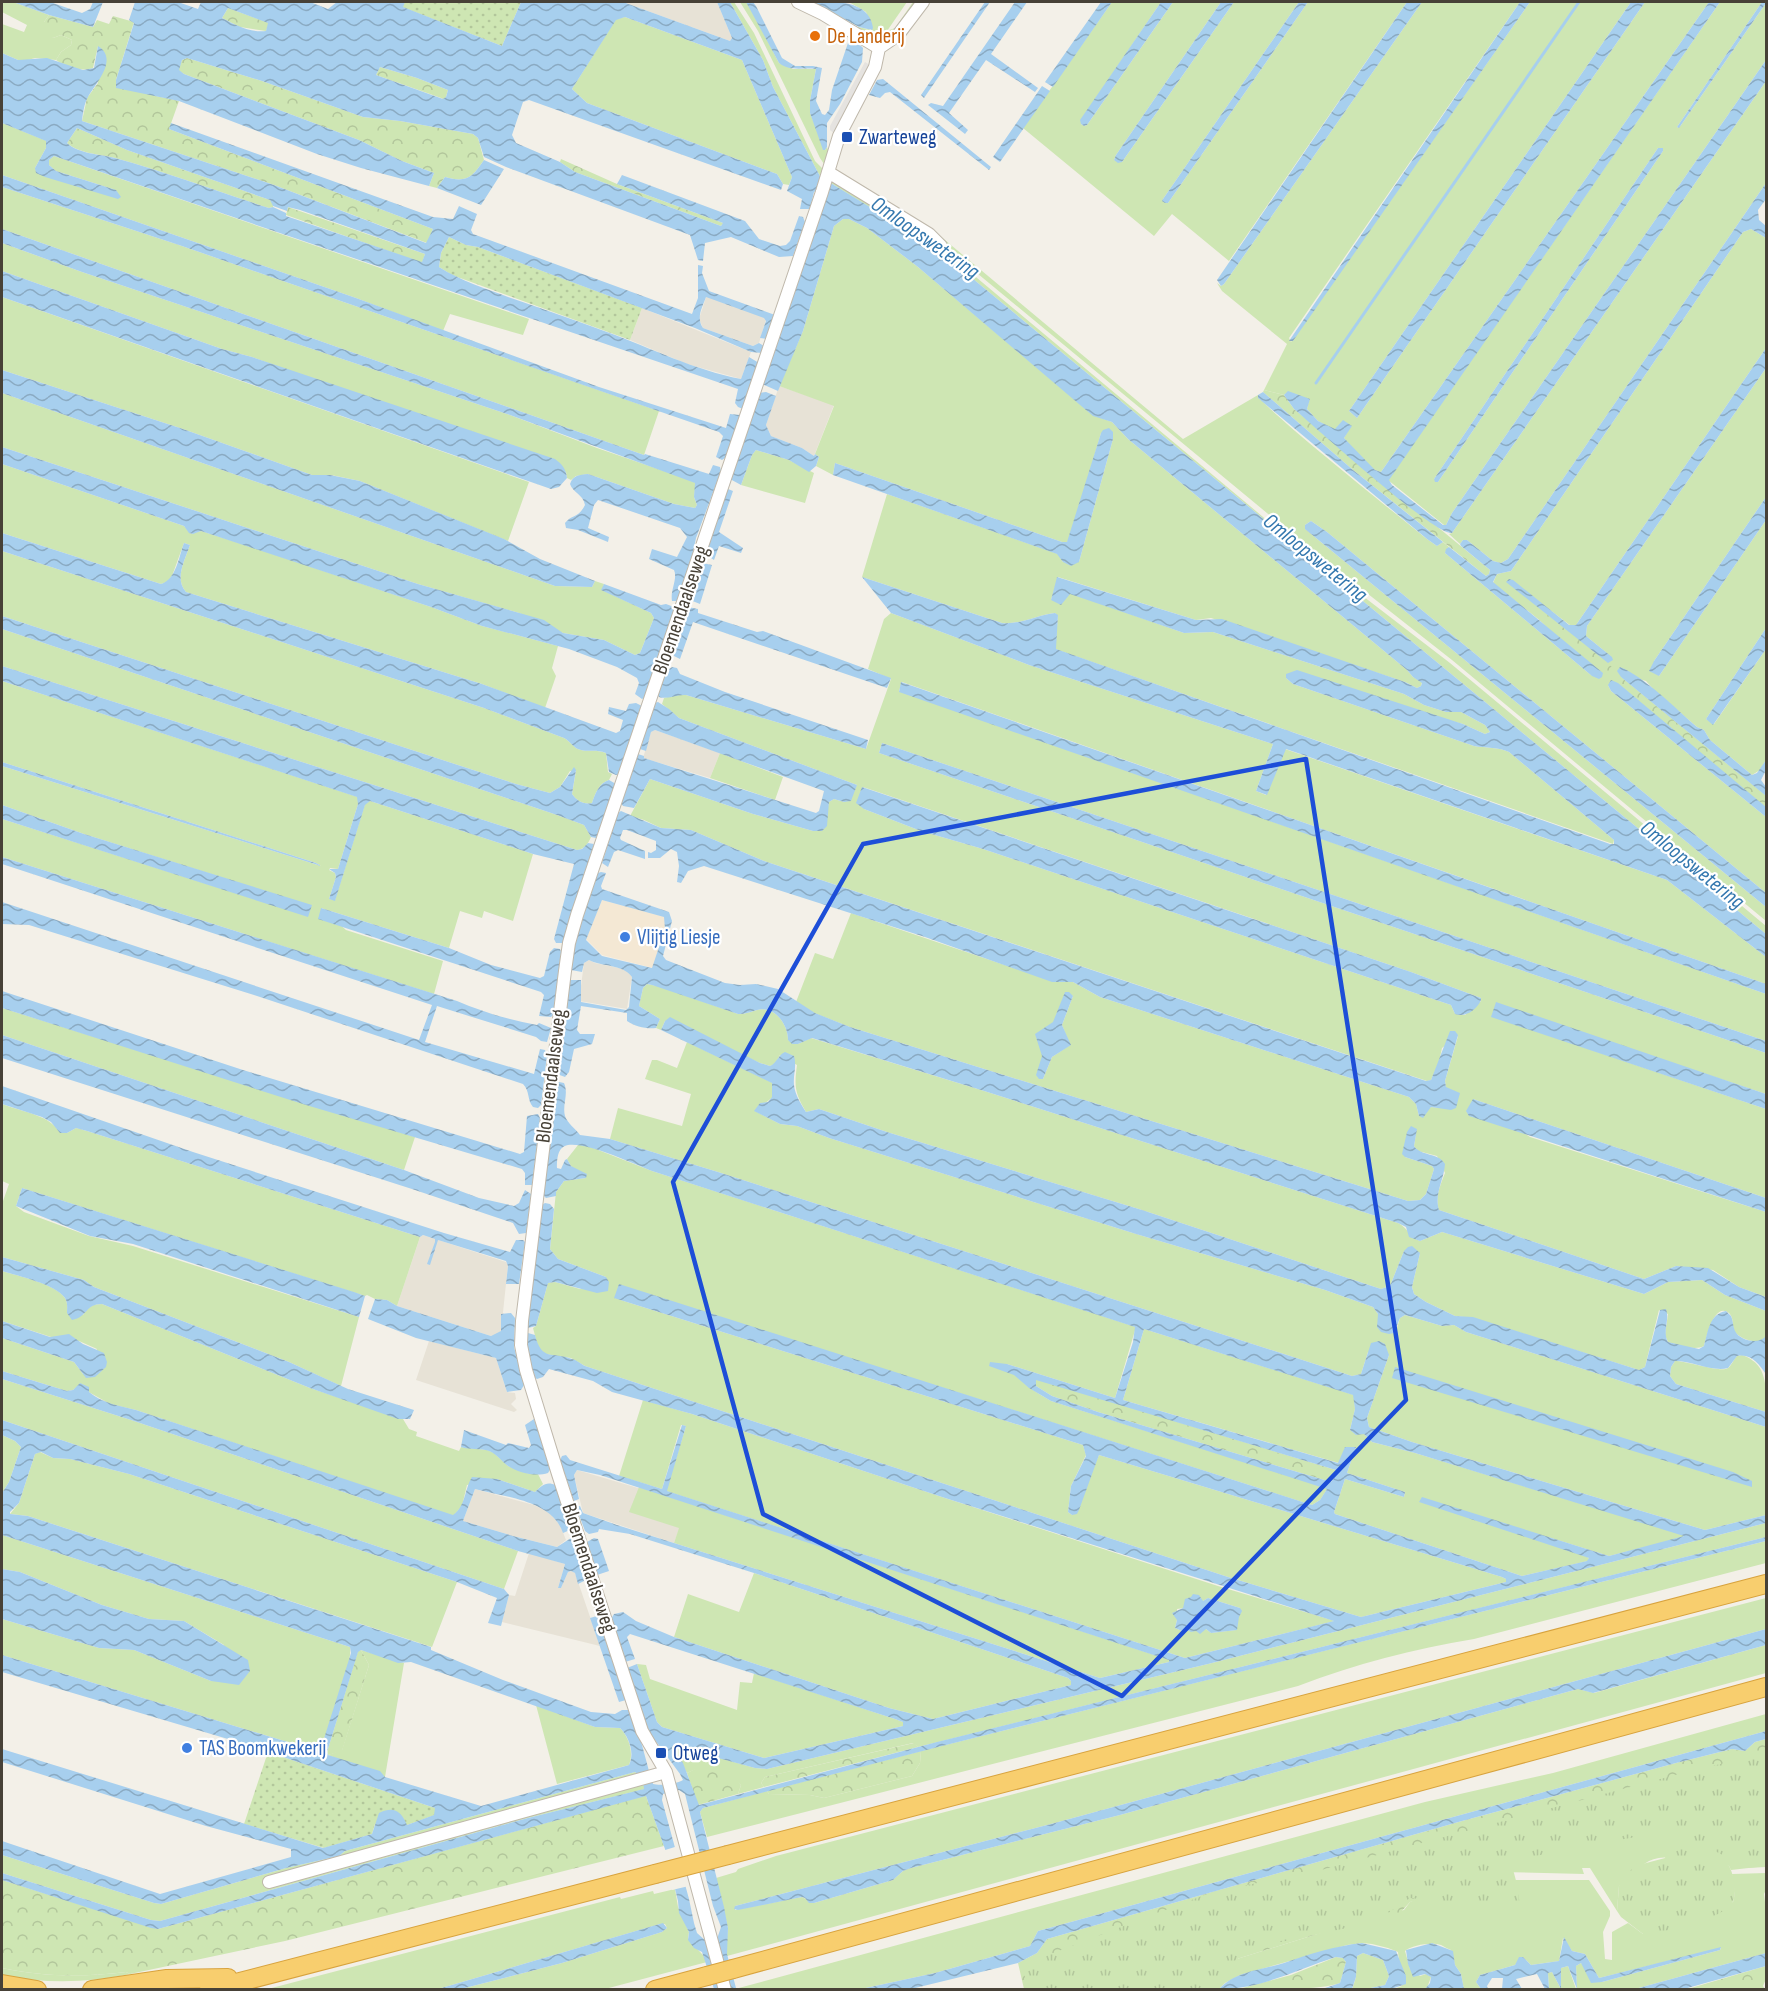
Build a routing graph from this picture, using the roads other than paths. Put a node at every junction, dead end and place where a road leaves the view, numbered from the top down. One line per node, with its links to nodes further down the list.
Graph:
1 (798, 2): 3 (street)
2 (923, 2): 3 (street)
3 (879, 48): 4 (street, Bloemendaalseweg)
4 (827, 176): 5 (street); 8 (street, Bloemendaalseweg)
5 (941, 246)
6 (1767, 1584): 10 (highway, bridge)
7 (1767, 1687): 15 (highway, bridge)
8 (669, 1782): 9 (street); 16 (street, Bloemendaalseweg)
9 (268, 1882)
10 (256, 1978): 13 (highway); 14 (highway)
11 (2, 1984): 12 (highway)
12 (37, 1989)
13 (93, 1989)
14 (209, 1989)
15 (655, 1989)
16 (725, 1989)

